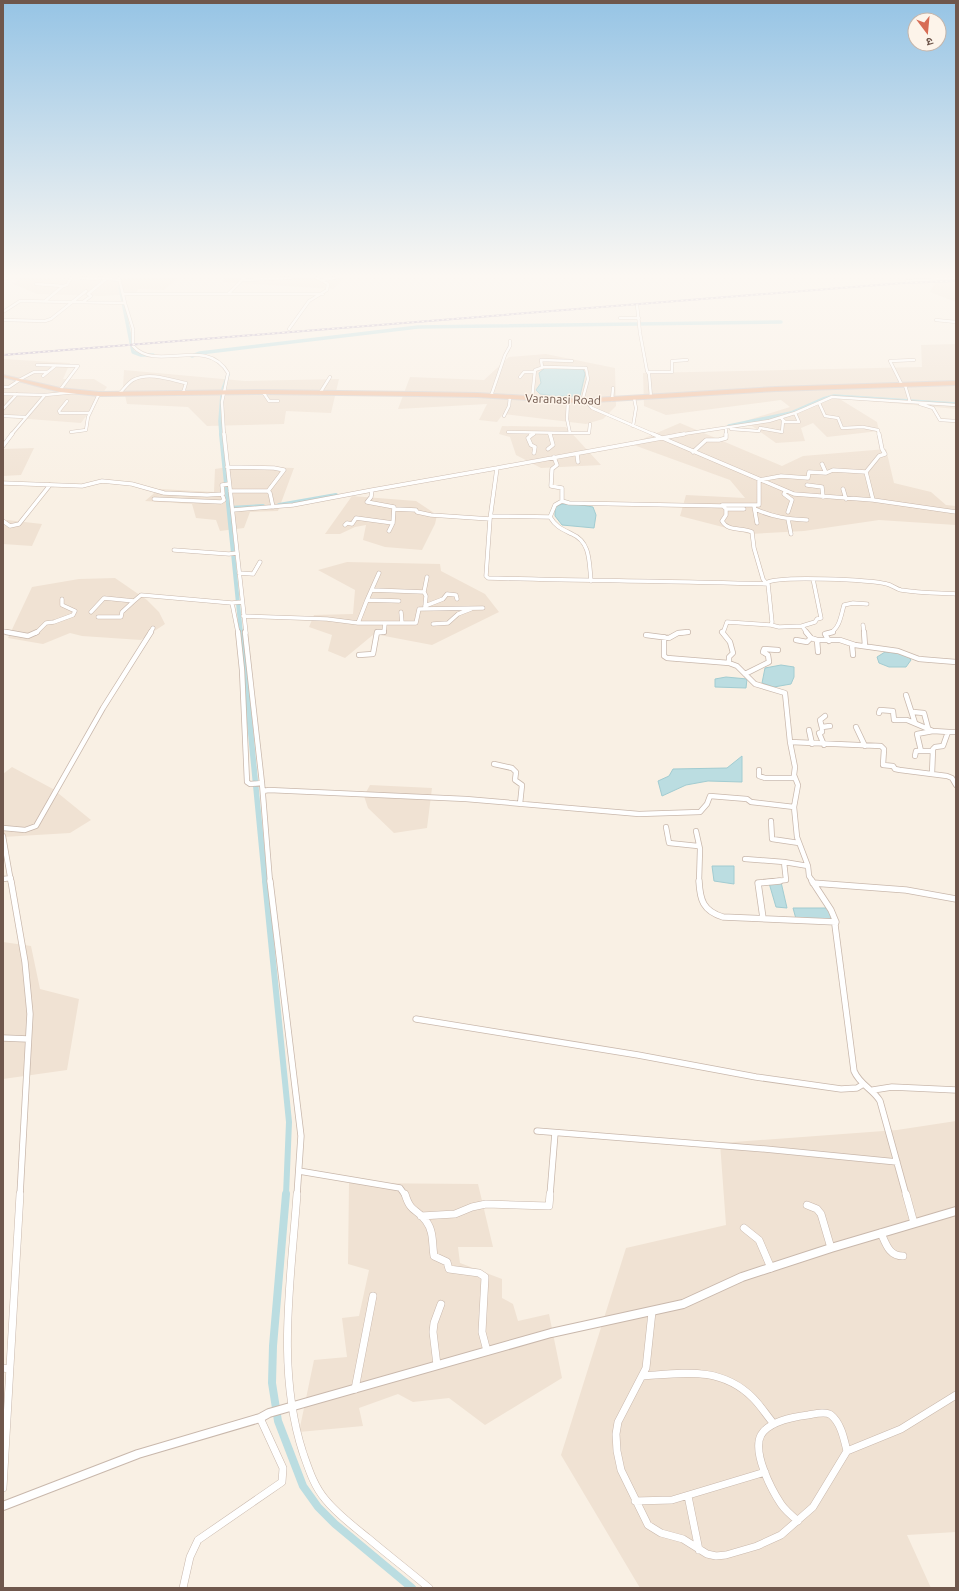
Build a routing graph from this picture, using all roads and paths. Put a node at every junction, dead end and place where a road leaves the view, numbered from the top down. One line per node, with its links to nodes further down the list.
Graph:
1 (139, 352): 26 (street)
2 (506, 352): 33 (street)
3 (644, 352): 12 (street)
4 (688, 360): 12 (street)
5 (914, 360): 19 (street)
6 (572, 361): 9 (street)
7 (37, 365): 8 (street)
8 (55, 366): 10 (street); 22 (street)
9 (542, 367): 11 (street); 42 (street)
10 (47, 372): 14 (street); 17 (street)
11 (535, 372): 16 (street); 36 (street)
12 (648, 372): 35 (street)
13 (3, 376): 17 (highway, Varanasi Road)
14 (43, 376)
15 (330, 377): 27 (street)
16 (520, 377)
17 (17, 381): 20 (street); 22 (highway, Varanasi Road)
18 (956, 383): 19 (highway, Varanasi Road)
19 (904, 385): 35 (highway, Varanasi Road); 43 (street)
20 (3, 387)
21 (613, 388): 38 (street)
22 (60, 390): 23 (highway, Varanasi Road)
23 (76, 392): 30 (highway, Varanasi Road); 32 (street)
24 (263, 392): 26 (highway, Varanasi Road); 27 (highway, Varanasi Road); 40 (street)
25 (184, 393): 26 (highway, Varanasi Road); 31 (highway, Varanasi Road); 31 (street)
26 (222, 393): 74 (street)
27 (320, 393): 33 (highway, Varanasi Road)
28 (3, 394): 29 (street)
29 (17, 394): 32 (street); 47 (street)
30 (99, 394): 31 (highway, Varanasi Road); 48 (street)
31 (119, 394)
32 (45, 395): 52 (street)
33 (491, 396): 34 (highway, Varanasi Road)
34 (510, 397): 36 (highway, Varanasi Road); 51 (street)
35 (651, 397): 37 (highway, Varanasi Road)
36 (532, 398): 41 (highway, Varanasi Road)
37 (634, 398): 38 (highway, Varanasi Road); 57 (street)
38 (612, 400): 42 (highway, Varanasi Road)
39 (67, 401): 48 (street)
40 (278, 401)
41 (568, 401): 42 (highway, Varanasi Road); 64 (street)
42 (587, 401): 57 (street)
43 (910, 401): 44 (street); 45 (street)
44 (819, 402): 49 (street); 76 (street)
45 (919, 403): 46 (street); 54 (street)
46 (956, 405)
47 (3, 409)
48 (89, 413): 60 (street)
49 (795, 413): 53 (street); 55 (street)
50 (3, 416): 52 (street)
51 (504, 416)
52 (25, 417): 66 (street)
53 (780, 417): 55 (street); 58 (street)
54 (956, 421)
55 (783, 422): 59 (street)
56 (590, 424): 64 (street)
57 (633, 426): 65 (street)
58 (722, 428): 59 (street); 65 (street)
59 (726, 428): 68 (street)
60 (72, 432)
61 (508, 432): 62 (street)
62 (535, 432): 63 (street); 69 (street)
63 (549, 433): 64 (street); 67 (street)
64 (570, 433)
65 (659, 438): 68 (street); 70 (street)
66 (3, 446)
67 (548, 449)
68 (693, 452): 78 (street)
69 (534, 453)
70 (577, 454): 71 (street); 72 (street)
71 (554, 458): 75 (street); 93 (street)
72 (578, 462)
73 (822, 464): 77 (street)
74 (227, 467): 80 (street); 86 (street)
75 (497, 468): 84 (street); 104 (street)
76 (866, 472): 77 (street); 92 (street)
77 (826, 473): 78 (street)
78 (759, 480): 87 (street); 96 (street)
79 (3, 484): 81 (street)
80 (228, 484): 85 (street); 88 (street)
81 (50, 485): 88 (street); 107 (street)
82 (807, 485): 89 (street)
83 (843, 489): 91 (street)
84 (372, 490): 94 (street); 98 (street)
85 (230, 491): 86 (street); 97 (street)
86 (268, 491): 94 (street)
87 (785, 491): 89 (street); 101 (street)
88 (222, 494): 90 (street)
89 (823, 497): 91 (street)
90 (154, 499)
91 (846, 499): 92 (street)
92 (873, 500): 102 (street)
93 (562, 501): 95 (street); 103 (street)
94 (273, 505): 97 (street)
95 (719, 505): 96 (street); 99 (street)
96 (755, 507): 105 (street); 109 (street)
97 (232, 509): 114 (street)
98 (395, 509): 104 (street); 108 (street)
99 (726, 509): 100 (street); 121 (street)
100 (744, 509)
101 (788, 512)
102 (956, 512)
103 (550, 517): 104 (street); 120 (street)
104 (491, 518): 120 (street)
105 (788, 519): 106 (street); 112 (street)
106 (807, 520)
107 (3, 521)
108 (393, 523): 110 (street); 111 (street)
109 (757, 523)
110 (345, 525)
111 (389, 531)
112 (791, 534)
113 (174, 550): 114 (street)
114 (236, 554): 117 (street)
115 (260, 562): 117 (street)
116 (379, 573): 122 (street)
117 (239, 574): 130 (street)
118 (427, 577): 123 (street)
119 (813, 579): 121 (street); 124 (street); 146 (street)
120 (591, 581): 121 (street)
121 (766, 583): 144 (street)
122 (372, 590): 123 (street); 127 (street)
123 (424, 592): 133 (street)
124 (956, 594)
125 (62, 599): 148 (street)
126 (457, 599): 133 (street)
127 (367, 600): 129 (street); 140 (street)
128 (134, 601): 131 (street); 136 (street); 139 (street)
129 (399, 601)
130 (241, 602): 131 (street); 138 (street)
131 (232, 603): 189 (street)
132 (867, 604): 155 (street)
133 (423, 607): 134 (street); 141 (street)
134 (472, 608): 135 (street); 143 (street)
135 (483, 608)
136 (92, 612)
137 (401, 612): 141 (street)
138 (243, 616): 140 (street); 189 (street)
139 (98, 617)
140 (358, 623): 142 (street)
141 (402, 623): 142 (street)
142 (385, 624): 160 (street)
143 (433, 624)
144 (771, 625): 146 (street); 163 (street)
145 (863, 625): 157 (street)
146 (802, 626): 152 (street)
147 (153, 628): 196 (street)
148 (3, 631)
149 (688, 632): 151 (street)
150 (646, 635): 151 (street)
151 (664, 637): 163 (street)
152 (811, 638): 153 (street); 154 (street)
153 (796, 640)
154 (817, 640): 155 (street); 159 (street)
155 (829, 641): 156 (street)
156 (852, 645): 157 (street); 161 (street)
157 (865, 646): 162 (street)
158 (778, 650): 164 (street)
159 (818, 652)
160 (359, 655)
161 (853, 655)
162 (956, 662)
163 (729, 663): 164 (street)
164 (745, 674): 178 (street)
165 (906, 695): 166 (street)
166 (913, 712): 169 (street); 173 (street)
167 (879, 714): 169 (street)
168 (825, 716): 172 (street)
169 (915, 723): 173 (street)
170 (830, 726): 172 (street)
171 (856, 727): 181 (street)
172 (822, 728): 180 (street)
173 (928, 728): 175 (street)
174 (809, 730): 179 (street)
175 (933, 732): 176 (street); 182 (street)
176 (949, 732): 177 (street); 183 (street)
177 (956, 732)
178 (790, 742): 179 (street); 188 (street)
179 (812, 744): 180 (street)
180 (824, 745): 181 (street)
181 (864, 746): 187 (street)
182 (921, 751): 183 (street); 184 (street)
183 (933, 751): 187 (street)
184 (915, 756)
185 (494, 764): 192 (street)
186 (759, 770): 188 (street)
187 (932, 774): 190 (street)
188 (795, 778): 193 (street)
189 (259, 783): 191 (street)
190 (956, 785)
191 (263, 791): 192 (street); 219 (street)
192 (520, 804): 193 (street)
193 (794, 807): 199 (street)
194 (771, 821): 199 (street)
195 (666, 827): 200 (street)
196 (3, 828)
197 (696, 831): 200 (street)
198 (3, 836): 204 (street)
199 (799, 843): 203 (street)
200 (698, 846): 208 (street)
201 (745, 859): 202 (street)
202 (784, 862): 203 (street); 208 (street)
203 (808, 866): 206 (street)
204 (11, 878): 205 (street); 212 (street)
205 (3, 879)
206 (813, 883): 207 (street); 209 (street)
207 (956, 899)
208 (763, 918): 209 (street)
209 (836, 922): 213 (street)
210 (416, 1019): 213 (street)
211 (3, 1038): 212 (street)
212 (28, 1039): 234 (street)
213 (862, 1085): 214 (street)
214 (873, 1090): 215 (street); 218 (street)
215 (956, 1090)
216 (537, 1131): 217 (street)
217 (555, 1133): 218 (street); 222 (street)
218 (897, 1162): 223 (street)
219 (299, 1171): 222 (street); 238 (street)
220 (807, 1205): 226 (street)
221 (956, 1211): 223 (street)
222 (421, 1216): 232 (street)
223 (914, 1223): 225 (street)
224 (744, 1228): 228 (street)
225 (881, 1232): 226 (street); 227 (street)
226 (831, 1248): 228 (street)
227 (903, 1256)
228 (771, 1268): 231 (street)
229 (373, 1296): 236 (street)
230 (441, 1304): 233 (street)
231 (652, 1312): 232 (street); 235 (street)
232 (487, 1351): 233 (street)
233 (437, 1365): 236 (street)
234 (6, 1369): 243 (street)
235 (643, 1376): 240 (street); 245 (street)
236 (355, 1389): 238 (street)
237 (956, 1395): 241 (street)
238 (292, 1407): 239 (street); 250 (street)
239 (260, 1418): 246 (street); 249 (street)
240 (774, 1424): 241 (street); 242 (street)
241 (847, 1451): 247 (street)
242 (765, 1472): 244 (street); 247 (street)
243 (3, 1488)
244 (688, 1496): 245 (street); 248 (street)
245 (635, 1500): 248 (street)
246 (3, 1506)
247 (798, 1522): 248 (street)
248 (699, 1550)
249 (184, 1588)
250 (429, 1588)

